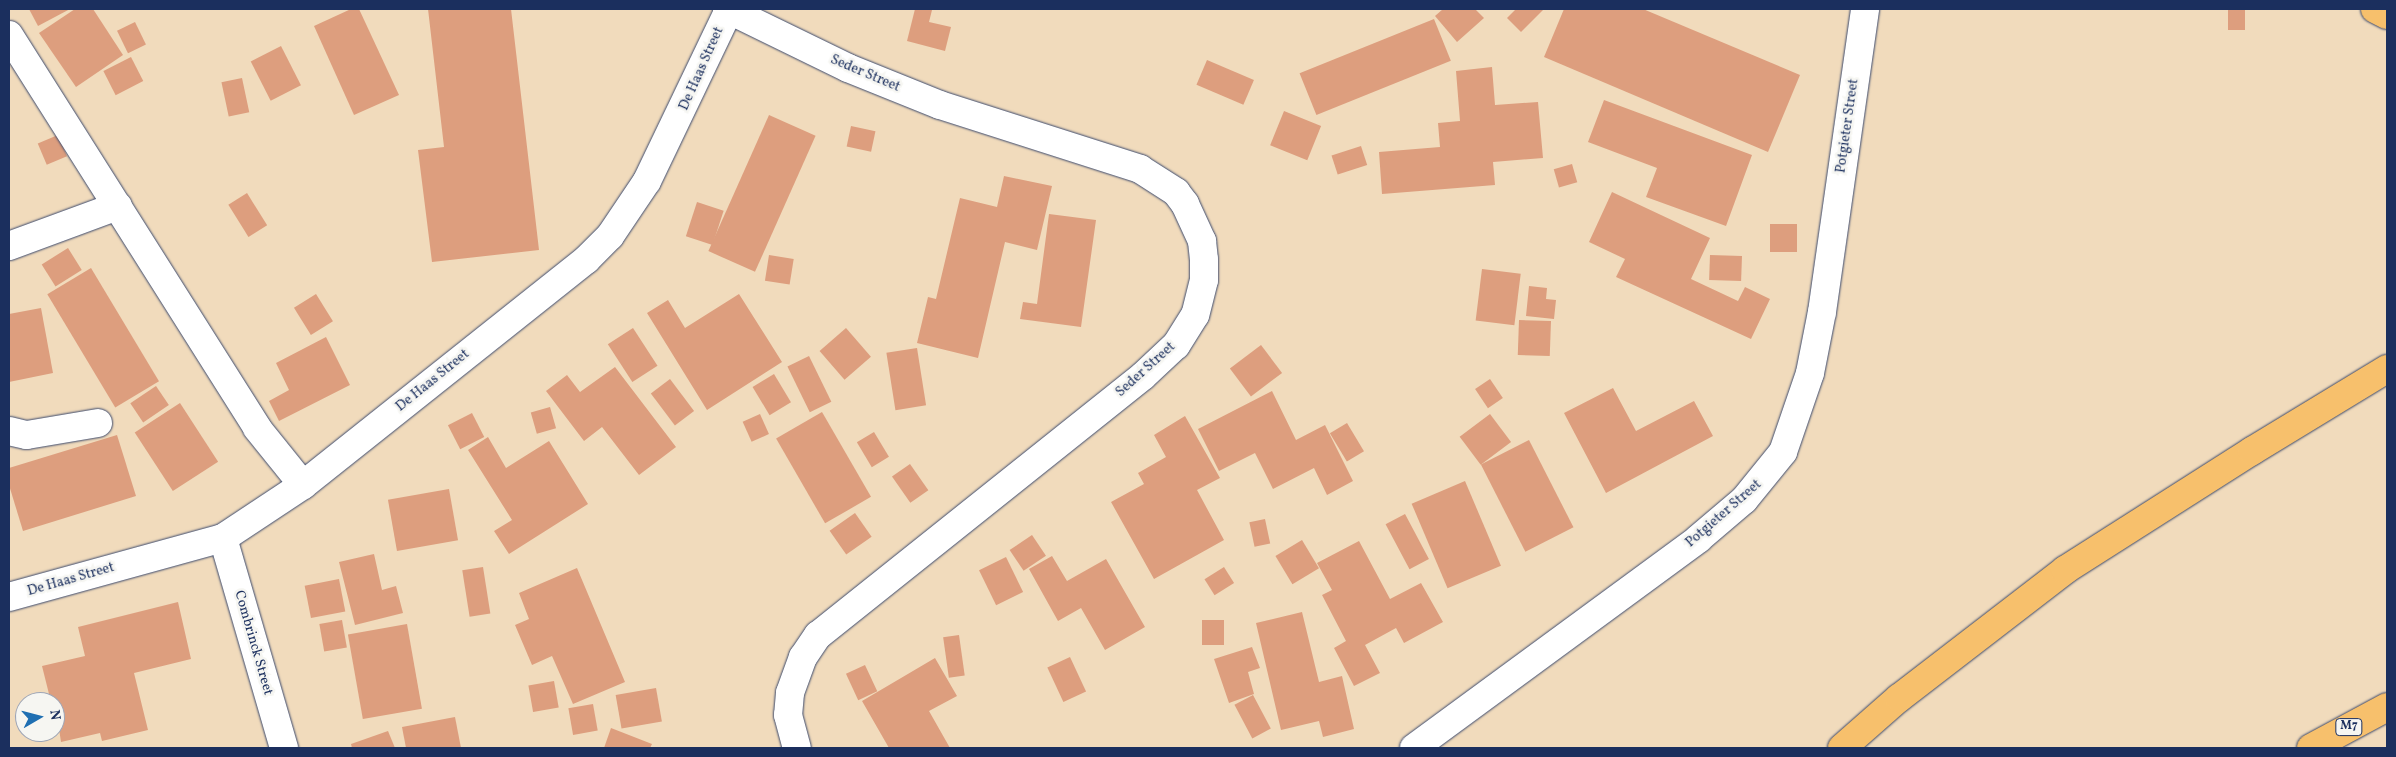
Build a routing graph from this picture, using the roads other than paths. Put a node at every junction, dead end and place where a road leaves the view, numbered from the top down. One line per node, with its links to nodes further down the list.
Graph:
1 (728, 9): 11 (street, De Haas Street); 16 (street, Seder Street)
2 (1865, 9): 17 (street, Potgieter Street)
3 (2374, 9): 4 (main road)
4 (2387, 15)
5 (9, 35): 6 (street)
6 (118, 206): 7 (street); 11 (street)
7 (9, 246)
8 (2387, 369): 18 (main road)
9 (98, 423): 10 (street)
10 (9, 431)
11 (304, 485): 12 (street, De Haas Street)
12 (223, 538): 13 (street, De Haas Street); 15 (street, Combrinck Street)
13 (9, 597)
14 (2387, 707): 19 (main road, M7)
15 (284, 748)
16 (796, 748)
17 (1414, 748)
18 (1842, 748)
19 (2311, 748)

